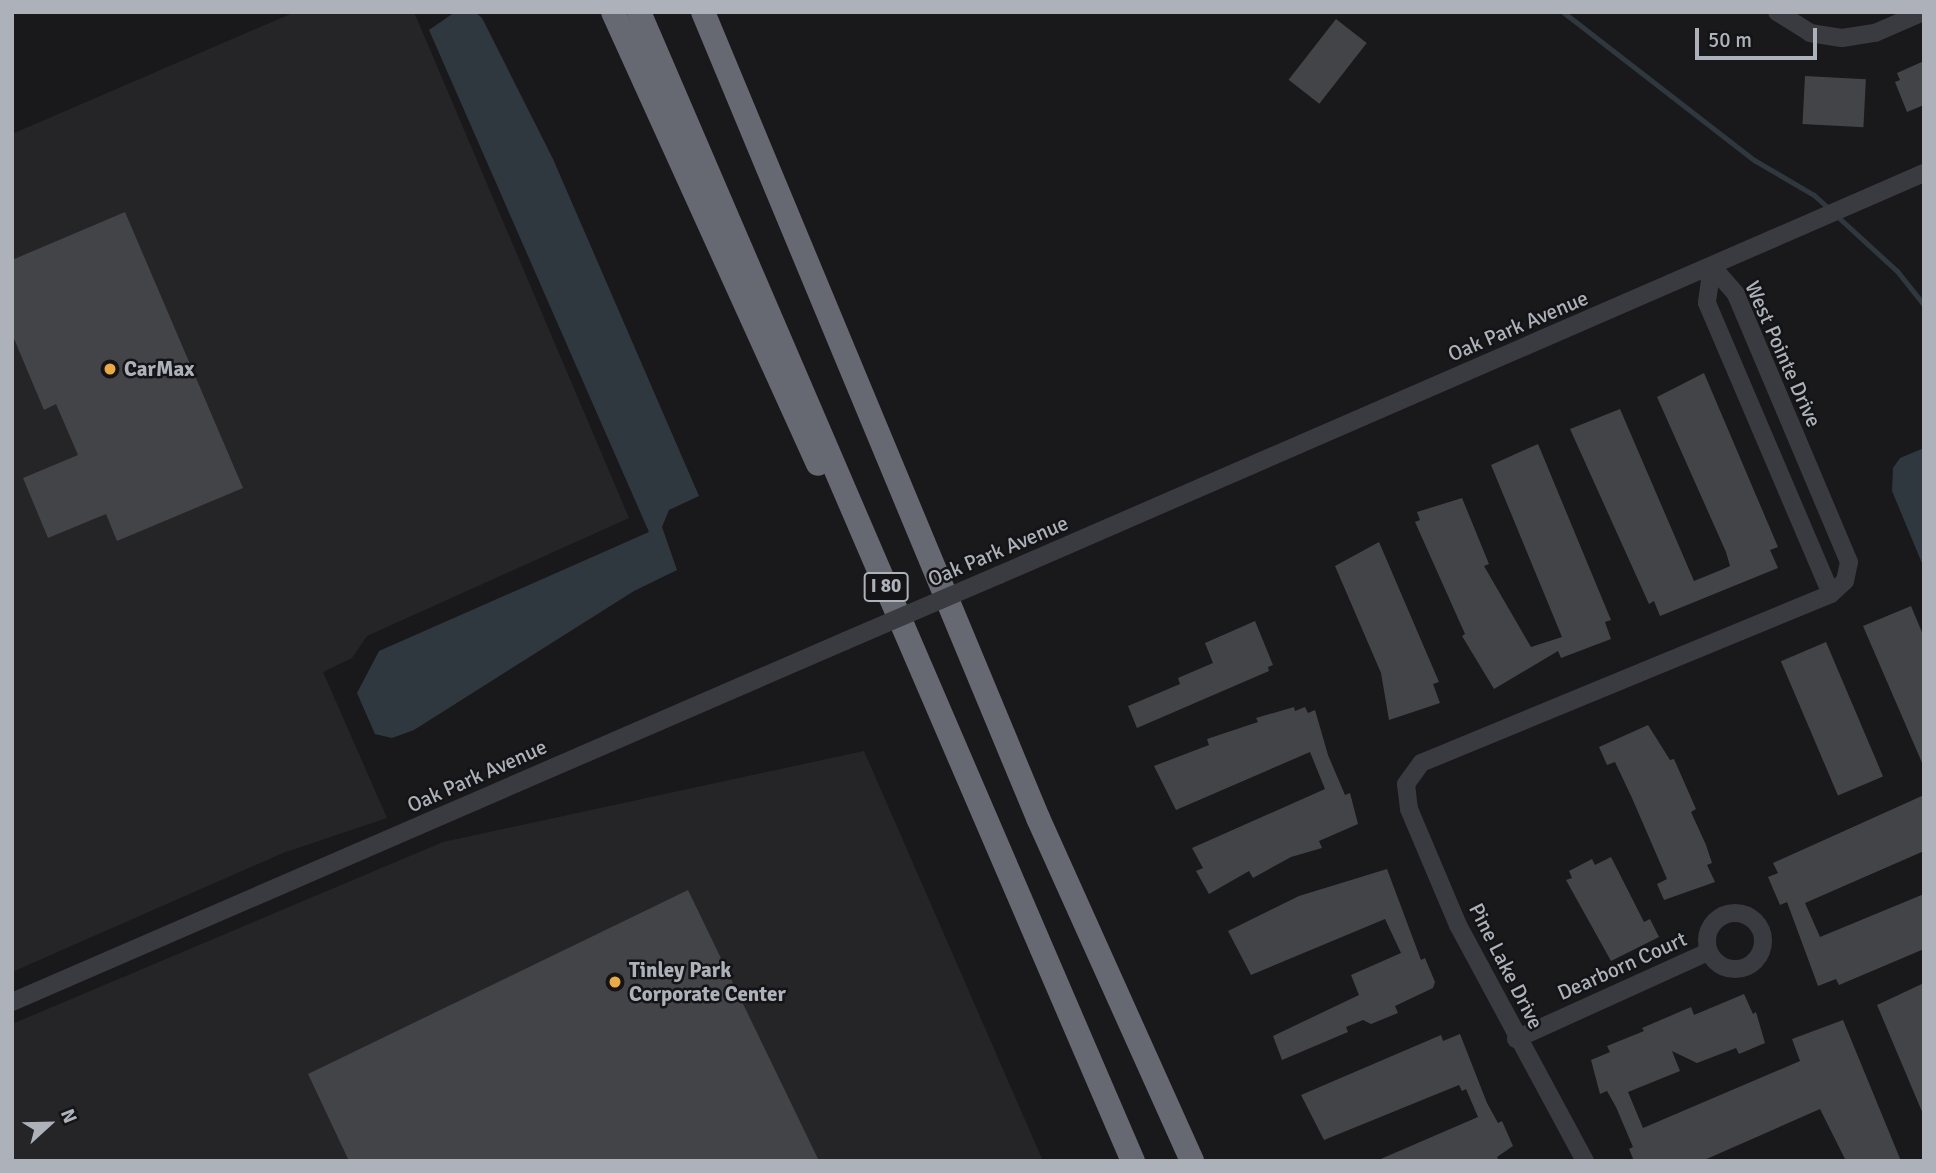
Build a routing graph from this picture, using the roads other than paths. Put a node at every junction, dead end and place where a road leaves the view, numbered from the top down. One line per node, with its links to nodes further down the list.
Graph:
1 (613, 12): 8 (highway)
2 (639, 12): 8 (highway, I 80)
3 (703, 12): 14 (highway, I 80)
4 (1777, 12): 5 (street)
5 (1923, 12)
6 (1924, 173): 7 (street, Oak Park Avenue)
7 (1712, 266): 9 (street, West Pointe Drive); 9 (street, West Pointe Drive); 11 (street, Oak Park Avenue, bridge)
8 (886, 586): 13 (highway, I 80)
9 (1831, 594): 12 (street, Pine Lake Drive)
10 (1708, 952): 12 (street, Dearborn Court)
11 (12, 1002)
12 (1516, 1039): 15 (street, Pine Lake Drive)
13 (1133, 1161)
14 (1192, 1161)
15 (1585, 1161)

